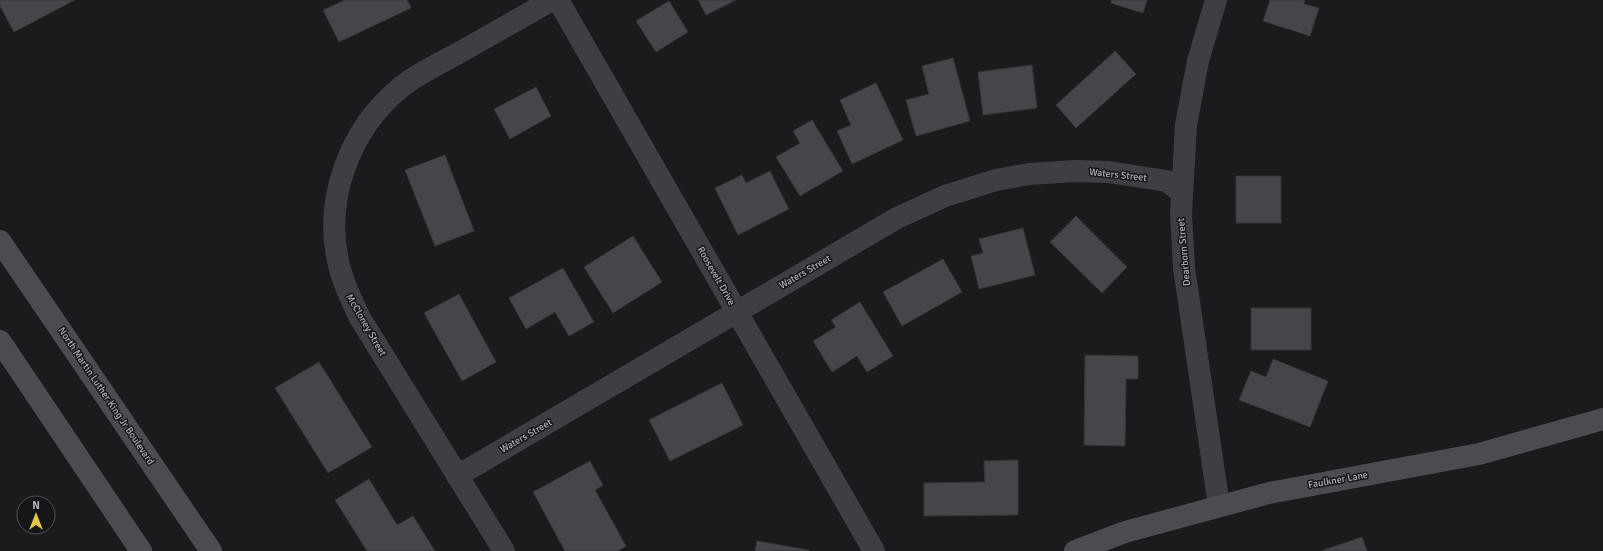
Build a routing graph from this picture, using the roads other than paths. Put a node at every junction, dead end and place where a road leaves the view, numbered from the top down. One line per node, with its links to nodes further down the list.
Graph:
1 (552, 0): 9 (street, McCloney Street)
2 (558, 0): 6 (street, Roosevelt Drive)
3 (1216, 0): 4 (street, Dearborn Street)
4 (1181, 192): 6 (street, Waters Street); 10 (street, Dearborn Street)
5 (0, 241): 12 (main road, North Martin Luther King Jr Boulevard)
6 (737, 312): 9 (street, Waters Street); 14 (street, Roosevelt Drive)
7 (0, 341): 11 (main road)
8 (1603, 419): 10 (main road, Faulkner Lane)
9 (457, 476): 13 (street, McCloney Street)
10 (1219, 506): 15 (main road, Faulkner Lane)
11 (141, 551)
12 (211, 551)
13 (504, 551)
14 (874, 551)
15 (1075, 551)

